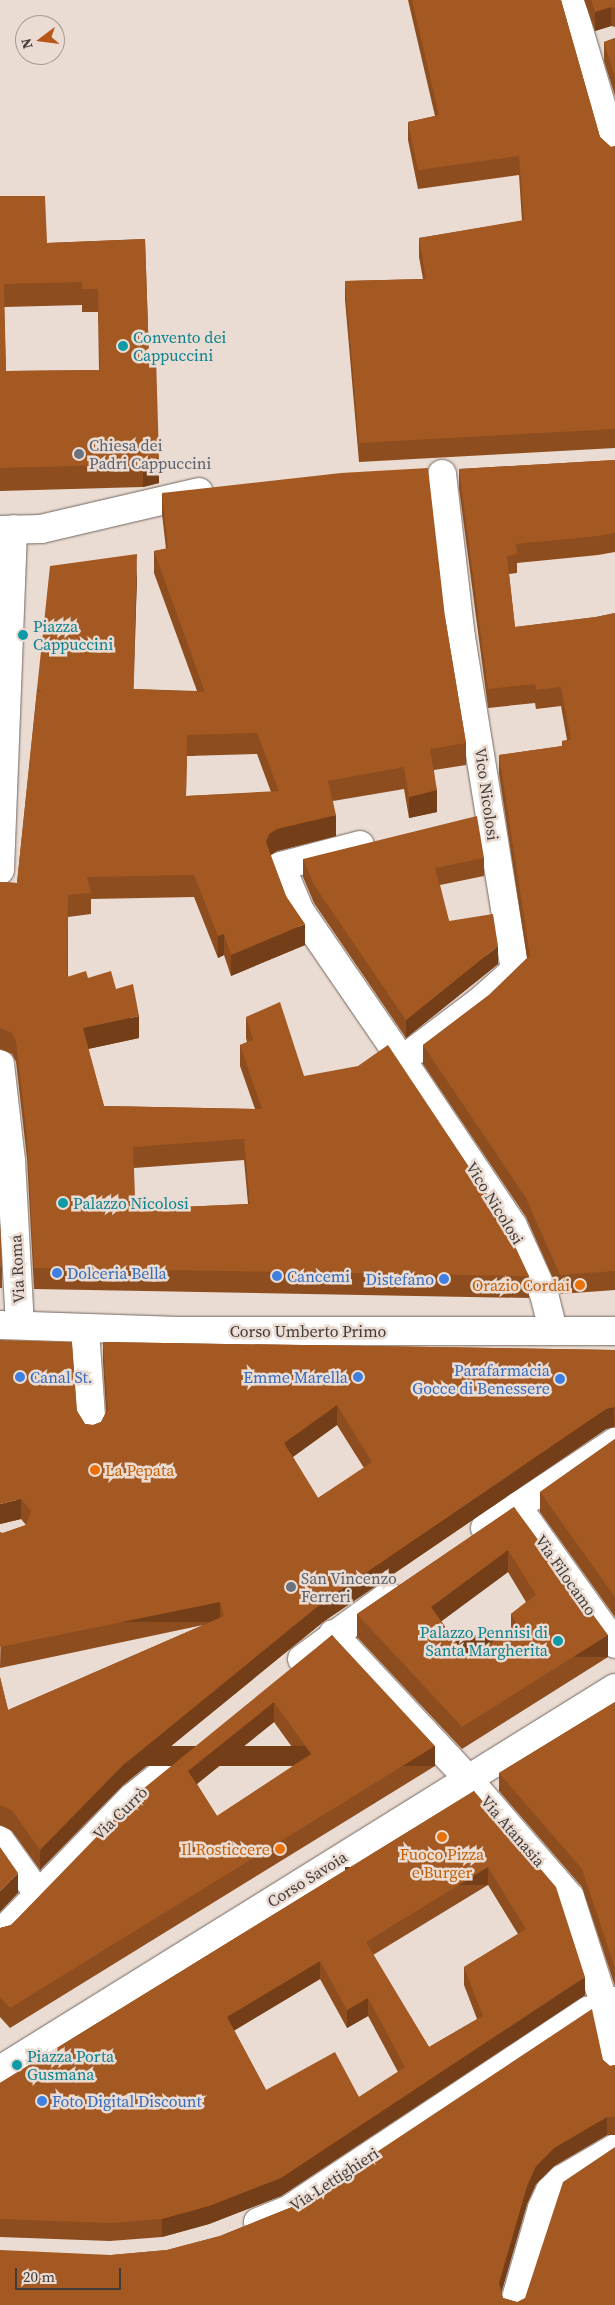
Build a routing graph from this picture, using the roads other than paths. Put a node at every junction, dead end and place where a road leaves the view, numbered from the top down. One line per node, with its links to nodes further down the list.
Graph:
1 (570, 0): 2 (street)
2 (615, 151)
3 (470, 472): 4 (street)
4 (442, 474): 5 (street); 9 (street, Vico Nicolosi)
5 (412, 475)
6 (225, 488): 7 (street)
7 (6, 529): 8 (street)
8 (5, 694): 12 (street)
9 (489, 815): 10 (street); 13 (street, Vico Nicolosi)
10 (462, 821)
11 (387, 839): 13 (street, Vico Nicolosi)
12 (0, 870)
13 (402, 1060): 17 (street, Vico Nicolosi)
14 (0, 1064): 15 (street, Via Roma)
15 (10, 1325): 16 (street, Corso Umberto Primo)
16 (85, 1330): 17 (street, Corso Umberto Primo); 19 (street)
17 (553, 1331): 18 (street, Corso Umberto Primo)
18 (615, 1331)
19 (92, 1430)
20 (615, 1442): 21 (street)
21 (517, 1506): 22 (street); 25 (street, Via Filocamo)
22 (461, 1545)
23 (405, 1584): 24 (street)
24 (333, 1634): 26 (street); 29 (street, Via Atanasia)
25 (615, 1644)
26 (279, 1678)
27 (615, 1688): 29 (street, Corso Savoia)
28 (186, 1754): 31 (street, Via Currò)
29 (468, 1779): 33 (street, Via Atanasia); 35 (street, Corso Savoia)
30 (0, 1840): 31 (street)
31 (39, 1895): 32 (street, Via Currò)
32 (0, 1934)
33 (610, 2003): 34 (street, Via Atanasia); 37 (street, Via Lettighieri)
34 (615, 2069)
35 (0, 2070)
36 (615, 2148): 38 (street)
37 (233, 2232)
38 (514, 2305)

